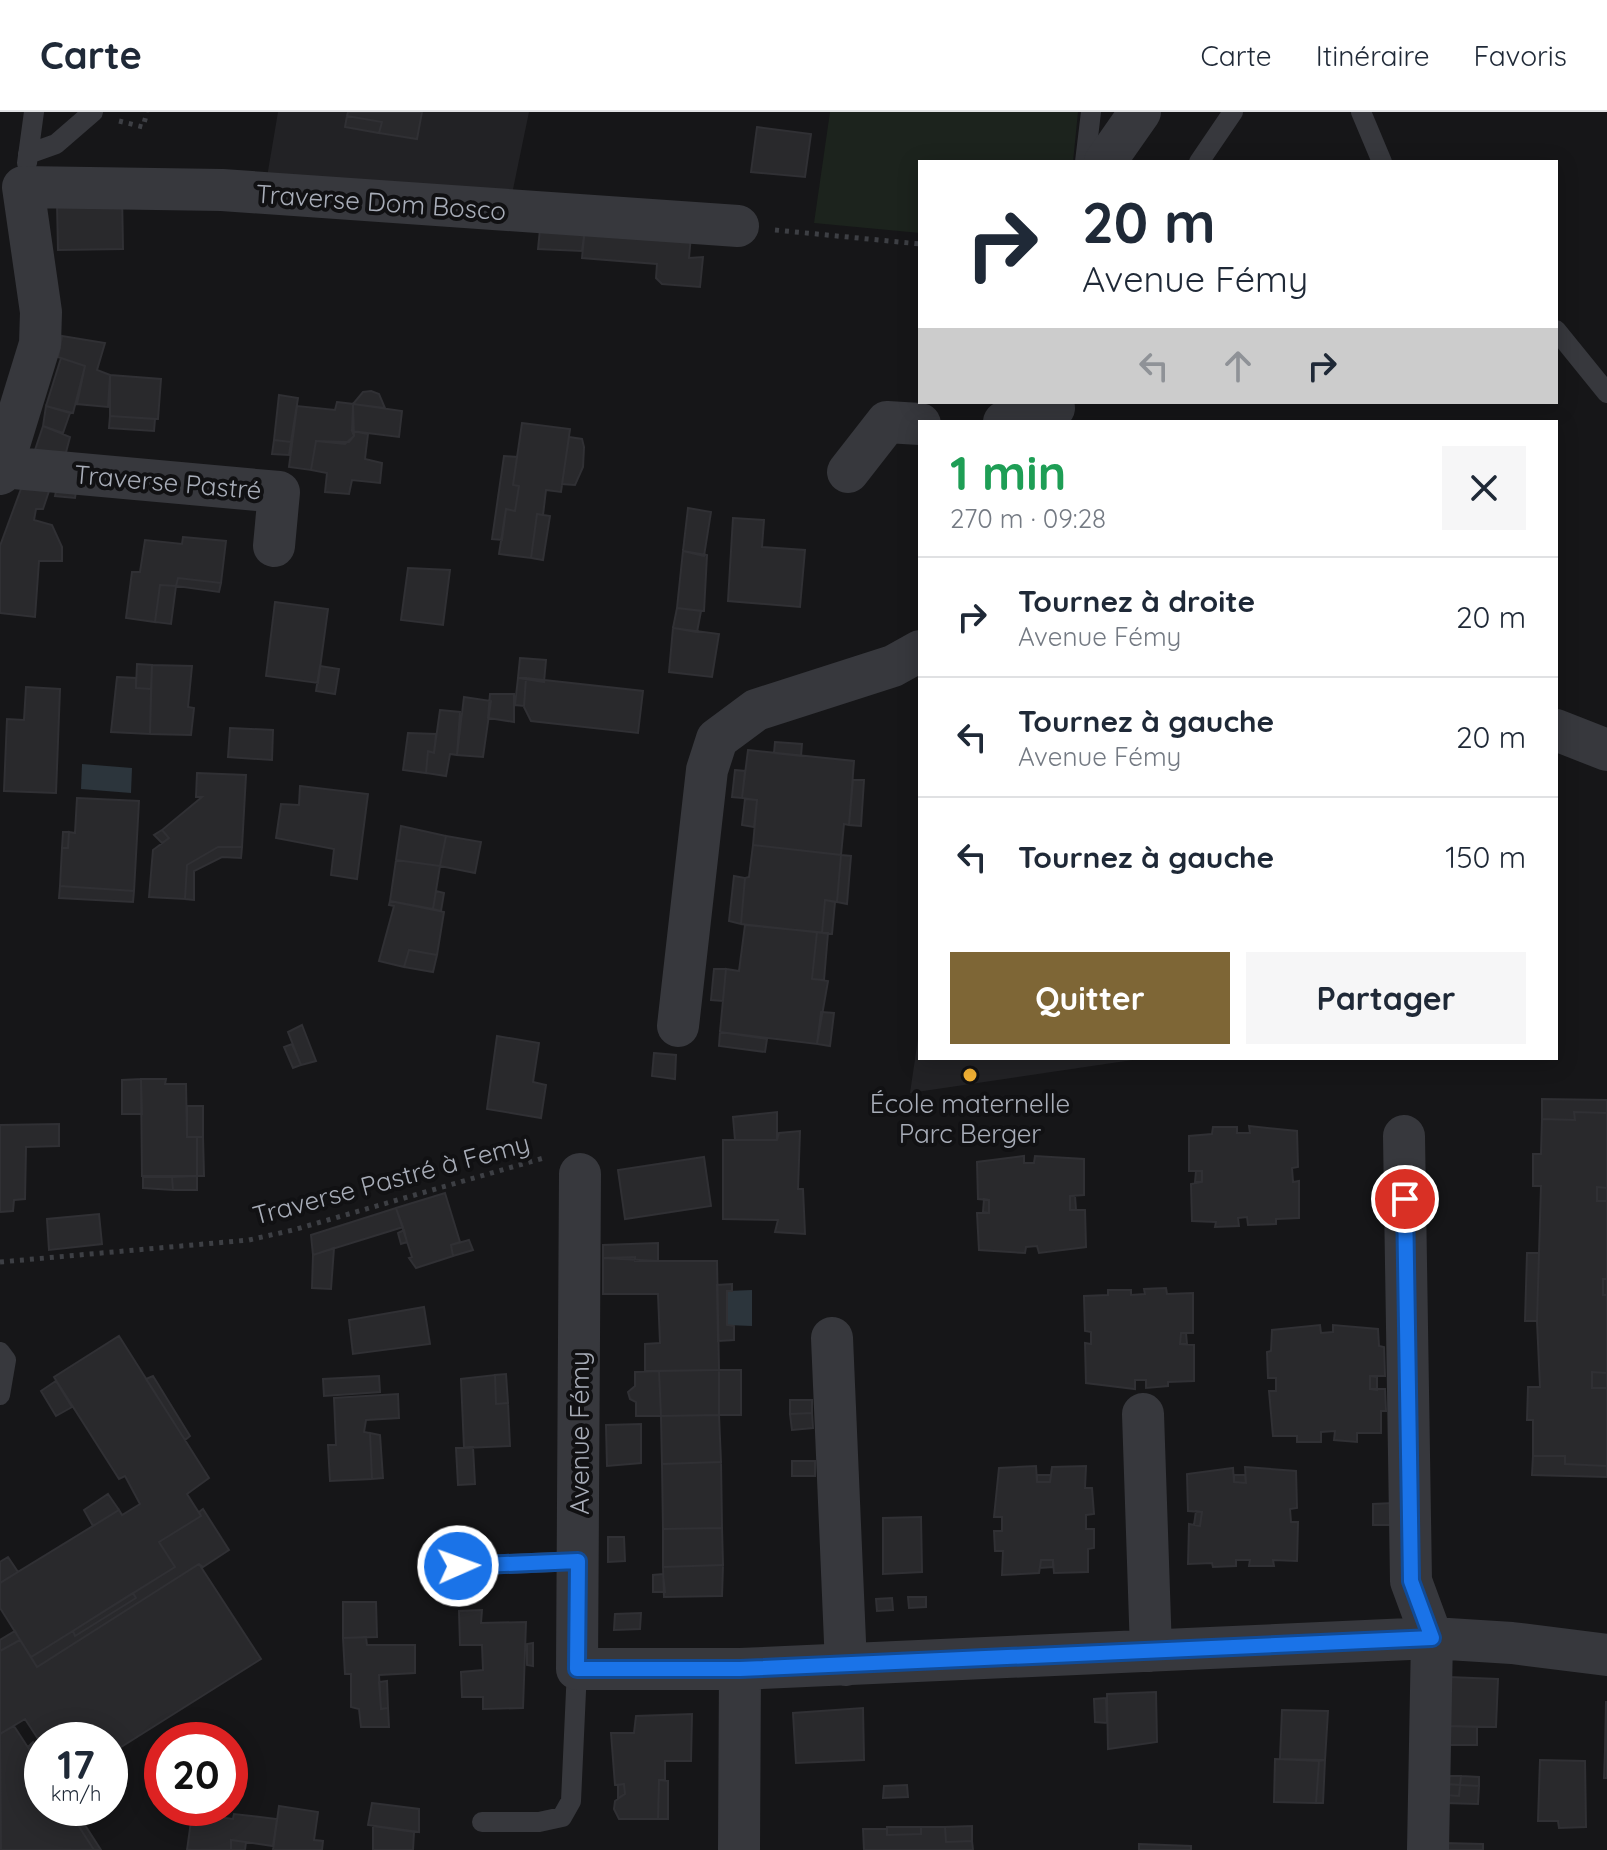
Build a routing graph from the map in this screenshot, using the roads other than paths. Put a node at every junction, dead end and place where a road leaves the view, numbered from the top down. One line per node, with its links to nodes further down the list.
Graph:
1 (34, 112): 11 (lane)
2 (93, 112): 11 (lane)
3 (1091, 112): 7 (lane)
4 (1140, 112): 8 (street)
5 (1233, 112): 9 (lane)
6 (1361, 112): 10 (lane)
7 (1085, 160)
8 (1106, 160)
9 (1200, 160)
10 (1381, 160)
11 (26, 170): 12 (street, Traverse Dom Bosco); 18 (street, Traverse Pastré)
12 (738, 226)
13 (1558, 332): 14 (lane)
14 (1607, 393)
15 (1058, 411): 16 (street)
16 (1014, 420)
17 (918, 424): 19 (street)
18 (1, 471): 20 (street, Traverse Pastré)
19 (848, 472)
20 (274, 546)
21 (918, 652): 24 (street)
22 (1558, 731): 23 (street)
23 (1607, 750)
24 (678, 1026)
25 (1404, 1136): 33 (street)
26 (580, 1174): 31 (street, Avenue Fémy)
27 (832, 1338): 36 (street)
28 (0, 1352): 29 (lane)
29 (0, 1395)
30 (1143, 1414): 34 (street)
31 (578, 1561): 32 (lane); 37 (street, Avenue Fémy)
32 (458, 1566)
33 (1432, 1638): 34 (street); 35 (street); 41 (street)
34 (1151, 1651): 36 (street)
35 (1607, 1655)
36 (846, 1665): 38 (street)
37 (577, 1669): 38 (street); 39 (lane)
38 (740, 1669): 40 (street)
39 (482, 1822)
40 (739, 1850)
41 (1428, 1850)

